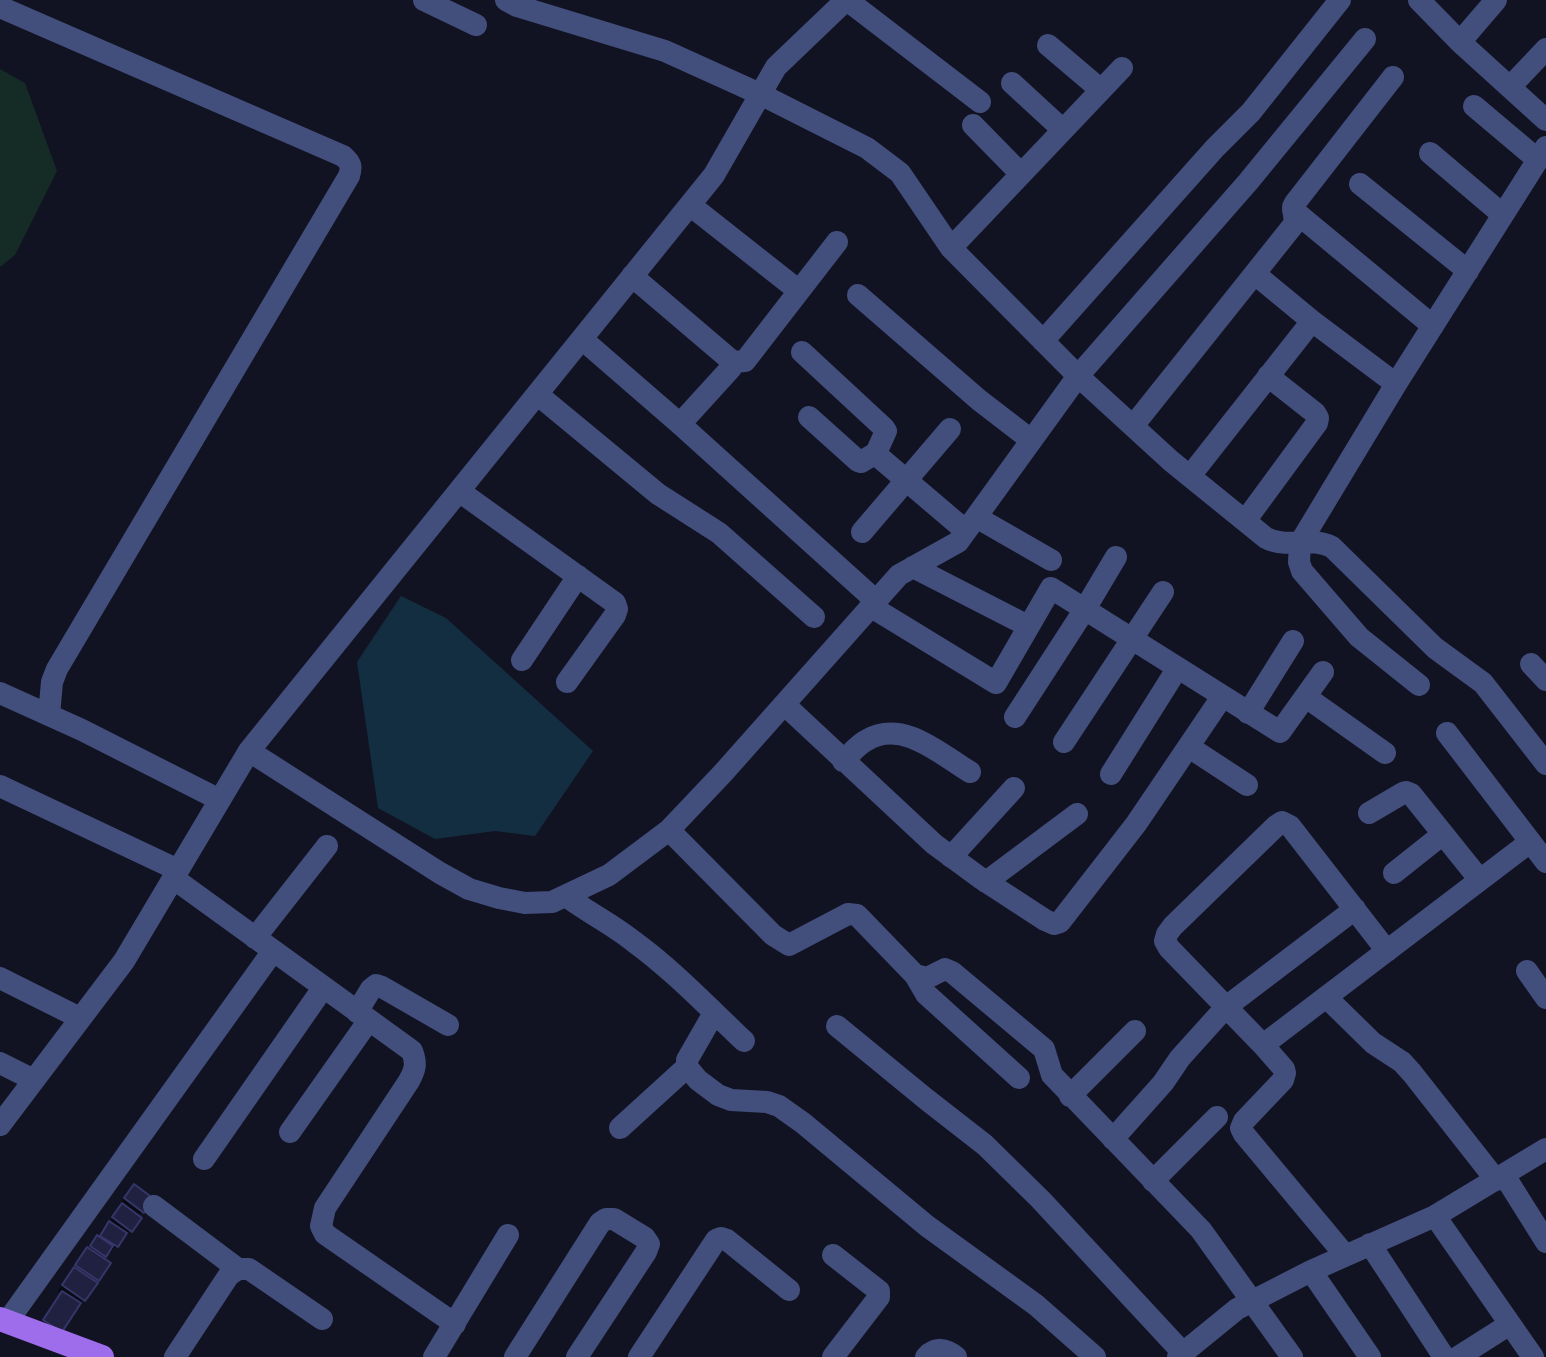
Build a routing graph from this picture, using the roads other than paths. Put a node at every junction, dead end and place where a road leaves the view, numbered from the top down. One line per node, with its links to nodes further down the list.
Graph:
1 (424, 0): 8 (street)
2 (506, 0): 18 (street)
3 (847, 0): 18 (street); 19 (street)
4 (1340, 0): 41 (street)
5 (1419, 0): 10 (street)
6 (1496, 0): 10 (street)
7 (0, 7): 82 (street)
8 (476, 25)
9 (1365, 39): 44 (street)
10 (1460, 42): 16 (street)
11 (1048, 45): 17 (street)
12 (1546, 49): 16 (street)
13 (1122, 68): 17 (street)
14 (1393, 77): 29 (street)
15 (1012, 83): 23 (street)
16 (1510, 87): 21 (street)
17 (1101, 90): 23 (street)
18 (760, 94): 28 (street); 32 (street)
19 (980, 102)
20 (1474, 106): 25 (street)
21 (1546, 120)
22 (973, 125): 26 (street)
23 (1063, 130): 26 (street)
24 (1430, 153): 30 (street)
25 (1542, 153): 30 (street)
26 (1021, 174): 32 (street)
27 (1360, 184): 33 (street)
28 (690, 205): 35 (street); 36 (street)
29 (1293, 210): 34 (street); 39 (street)
30 (1503, 215): 33 (street)
31 (837, 242): 36 (street)
32 (951, 248): 41 (street)
33 (1468, 271): 39 (street)
34 (1255, 274): 38 (street); 50 (street)
35 (632, 276): 40 (street); 43 (street)
36 (799, 291): 43 (street)
37 (858, 295): 52 (street)
38 (1312, 321): 45 (street); 46 (street)
39 (1433, 326): 46 (street)
40 (582, 339): 47 (street); 49 (street)
41 (1043, 341): 44 (street)
42 (802, 352): 53 (street)
43 (733, 362): 49 (street)
44 (1078, 376): 50 (street); 52 (street)
45 (1268, 376): 54 (street); 57 (street)
46 (1396, 384): 60 (street)
47 (537, 394): 56 (street); 68 (street)
48 (809, 417): 53 (street)
49 (680, 424): 66 (street)
50 (1133, 426): 54 (street)
51 (950, 429): 55 (street)
52 (1031, 440): 58 (street)
53 (876, 453): 55 (street)
54 (1190, 476): 57 (street)
55 (906, 480): 58 (street); 59 (street)
56 (459, 491): 64 (street); 87 (street)
57 (1245, 521): 60 (street)
58 (971, 524): 62 (street); 63 (street)
59 (862, 532)
60 (1300, 543): 76 (street); 88 (street)
61 (1116, 557): 67 (street)
62 (1051, 560)
63 (913, 567): 66 (street); 69 (street)
64 (578, 576): 72 (street); 75 (street)
65 (1163, 592): 70 (street)
66 (873, 603): 69 (street); 80 (street)
67 (1085, 609): 69 (street); 70 (street); 83 (street)
68 (814, 617)
69 (1028, 626)
70 (1130, 639): 73 (street); 85 (street)
71 (1293, 641): 81 (street)
72 (522, 660)
73 (1177, 669): 78 (street); 92 (street)
74 (1323, 672): 79 (street)
75 (567, 682)
76 (1419, 685)
77 (0, 693): 82 (street)
78 (1222, 697): 81 (street); 86 (street)
79 (1306, 697): 81 (street); 89 (street)
80 (785, 705): 90 (street); 99 (street)
81 (1248, 713)
82 (49, 715): 96 (street)
83 (1015, 717)
84 (1447, 733): 101 (street)
85 (1064, 742)
86 (1189, 747): 93 (street); 108 (street)
87 (249, 751): 96 (street); 109 (street)
88 (1543, 752)
89 (1385, 753)
90 (843, 761): 91 (street); 103 (street)
91 (970, 772)
92 (1111, 774)
93 (1247, 785)
94 (0, 786): 106 (street)
95 (1014, 788): 103 (street)
96 (220, 800): 106 (street)
97 (1369, 813): 100 (street)
98 (1077, 814): 108 (street)
99 (669, 830): 109 (street); 114 (street)
100 (1443, 834): 105 (street); 107 (street)
101 (1530, 842): 104 (street); 107 (street)
102 (327, 846): 111 (street)
103 (951, 857): 108 (street)
104 (1546, 862)
105 (1394, 873)
106 (176, 874): 111 (street); 122 (street)
107 (1480, 880): 112 (street)
108 (986, 882)
109 (566, 896): 120 (street)
110 (1355, 909): 112 (street); 119 (street); 119 (street)
111 (264, 945): 116 (street); 154 (street)
112 (1387, 951): 117 (street)
113 (1527, 971): 118 (street)
114 (915, 975): 130 (street); 132 (street)
115 (0, 978): 122 (street)
116 (323, 988): 121 (street); 139 (street)
117 (1326, 997): 127 (street); 140 (street)
118 (1546, 998)
119 (1226, 1007): 127 (street); 137 (street)
120 (714, 1013): 126 (street); 129 (street)
121 (363, 1016): 123 (street); 136 (street); 155 (street)
122 (80, 1018): 131 (street)
123 (448, 1025)
124 (837, 1026): 157 (street)
125 (1135, 1031): 132 (street)
126 (744, 1041)
127 (1263, 1045): 148 (street)
128 (0, 1063): 131 (street)
129 (687, 1067): 135 (street); 167 (street)
130 (1019, 1078)
131 (34, 1080): 134 (street)
132 (1070, 1096): 137 (street)
133 (1217, 1117): 141 (street)
134 (0, 1125)
135 (620, 1128)
136 (290, 1132)
137 (1113, 1139): 141 (street)
138 (1546, 1149): 140 (street)
139 (204, 1159)
140 (1500, 1177): 143 (street); 145 (street)
141 (1153, 1181): 152 (street)
142 (154, 1206): 149 (street)
143 (1435, 1216): 146 (street); 156 (street)
144 (508, 1235): 155 (street)
145 (1546, 1242)
146 (1370, 1244): 148 (street); 170 (street)
147 (833, 1255): 164 (street)
148 (1345, 1255): 150 (street)
149 (238, 1269): 153 (street); 159 (street)
150 (1311, 1271): 152 (street); 169 (street)
151 (789, 1290): 163 (street)
152 (1252, 1301): 157 (street); 168 (street)
153 (322, 1319)
154 (3, 1320): 158 (main road)
155 (455, 1324): 160 (street)
156 (1510, 1324): 170 (street); 171 (street)
157 (1180, 1355)
158 (102, 1357)
159 (175, 1357)
160 (434, 1357)
161 (515, 1357): 162 (street)
162 (577, 1357)
163 (639, 1357)
164 (833, 1357)
165 (926, 1357): 166 (street)
166 (956, 1357)
167 (1095, 1357)
168 (1292, 1357)
169 (1370, 1357)
170 (1456, 1357)
171 (1533, 1357)

